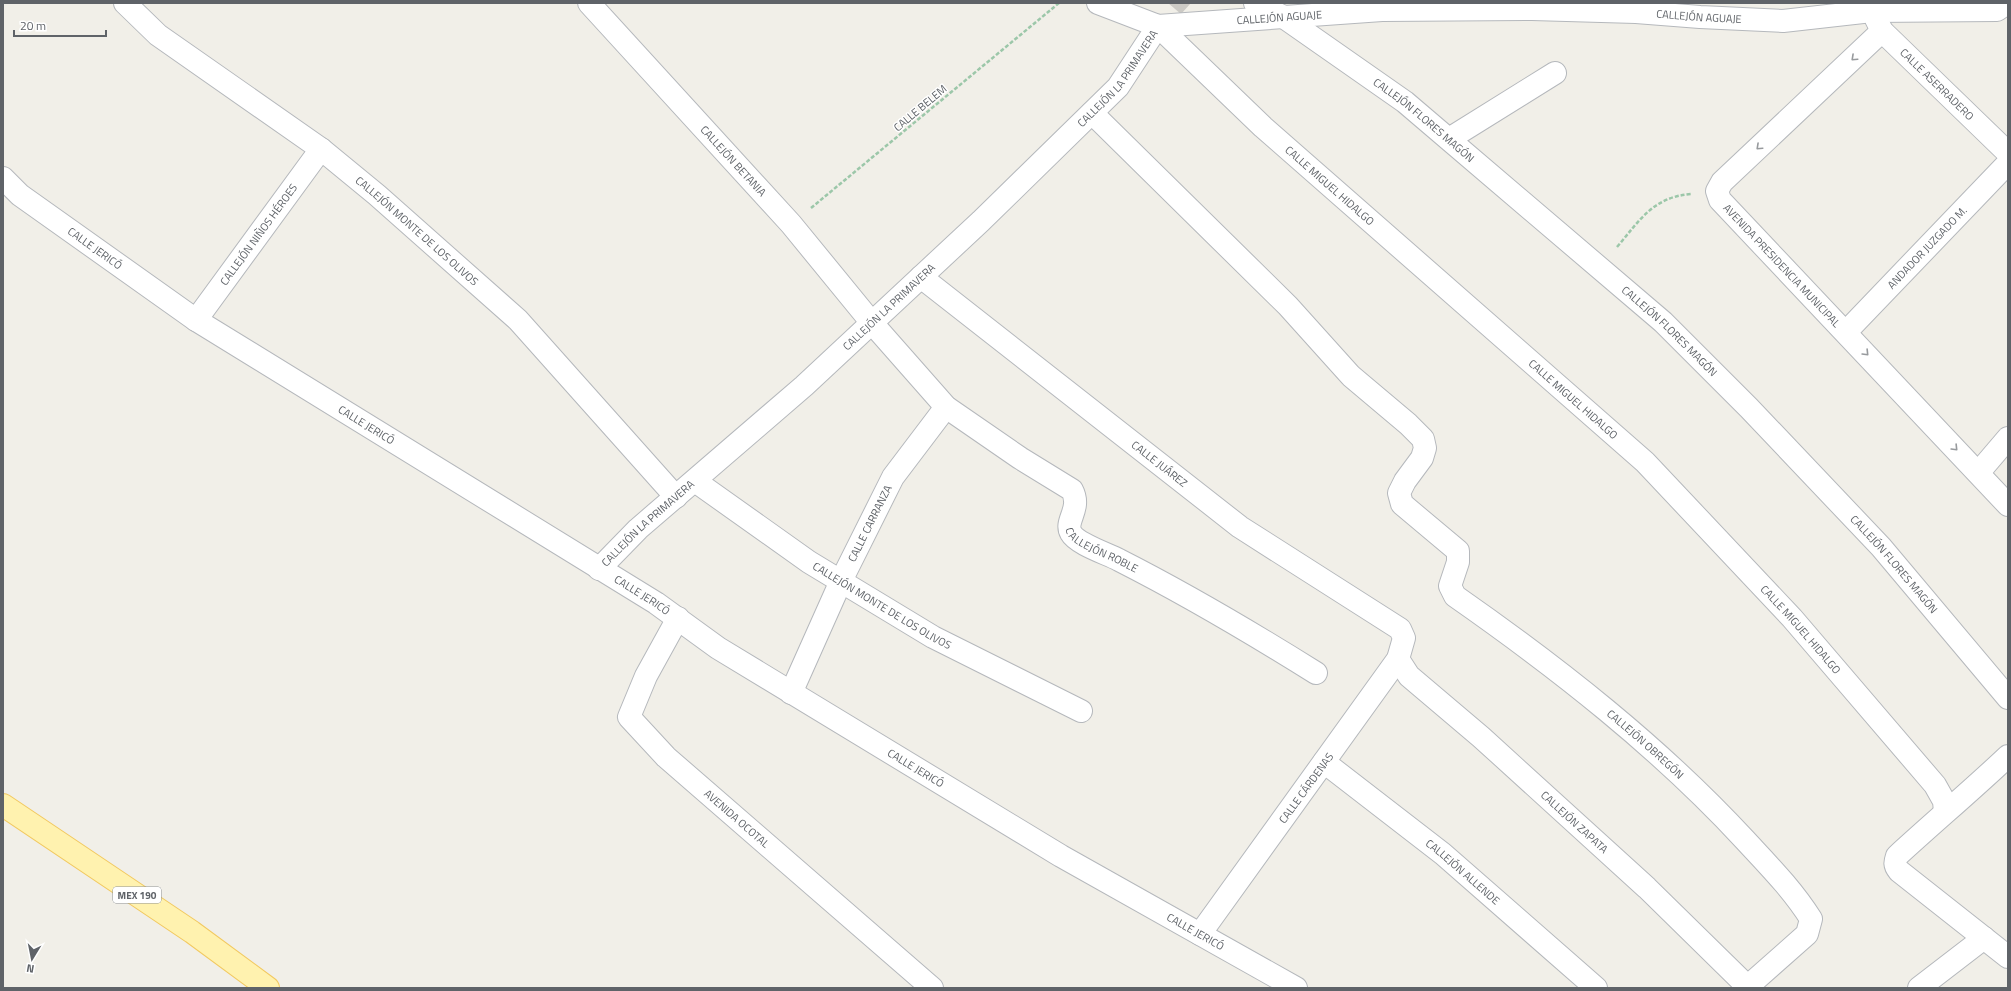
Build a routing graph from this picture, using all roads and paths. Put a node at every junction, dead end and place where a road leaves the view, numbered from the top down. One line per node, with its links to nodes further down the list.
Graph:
1 (125, 3): 14 (street, CALLEJÓN MONTE DE LOS OLIVOS)
2 (589, 3): 19 (street, CALLEJÓN BETANIA)
3 (1059, 3): 19 (path, CALLE BELEM)
4 (1098, 3): 9 (street, CALLEJÓN AGUAJE)
5 (1255, 3): 8 (street, CALLEJÓN FLORES MAGÓN)
6 (1870, 7): 7 (street, CALLEJÓN AGUAJE); 8 (street, CALLEJÓN AGUAJE); 10 (street, CALLE ASERRADERO)
7 (2004, 8)
8 (1282, 16): 9 (street, CALLEJÓN AGUAJE); 13 (street, CALLEJÓN FLORES MAGÓN)
9 (1158, 26): 12 (street, CALLEJÓN LA PRIMAVERA); 43 (street, CALLE MIGUEL HIDALGO)
10 (1882, 31): 15 (street, CALLE ASERRADERO); 18 (street, AVENIDA PRESIDENCIA MUNICIPAL, one-way to 18)
11 (1555, 73): 13 (street)
12 (1092, 112): 21 (street, CALLEJÓN LA PRIMAVERA); 51 (street, CALLEJÓN OBREGÓN)
13 (1448, 139): 20 (street, CALLEJÓN FLORES MAGÓN)
14 (321, 149): 22 (street, CALLEJÓN NIÑOS HÉROES); 29 (street, CALLEJÓN MONTE DE LOS OLIVOS)
15 (2008, 153)
16 (2008, 163): 24 (street, ANDADOR JUZGADO M.)
17 (3, 178): 22 (street, CALLE JERICÓ)
18 (1717, 191): 20 (path); 24 (street, AVENIDA PRESIDENCIA MUNICIPAL)
19 (791, 224): 23 (street, CALLEJÓN BETANIA)
20 (1598, 267): 38 (street, CALLEJÓN FLORES MAGÓN)
21 (921, 277): 23 (street, CALLEJÓN LA PRIMAVERA); 34 (street, CALLE JUÁREZ)
22 (196, 320): 31 (street, CALLE JERICÓ)
23 (872, 323): 25 (street, CALLEJÓN ROBLE); 28 (street, CALLEJÓN LA PRIMAVERA)
24 (1846, 332): 27 (street, AVENIDA PRESIDENCIA MUNICIPAL, one-way to 27)
25 (946, 407): 32 (street, CALLE CARRANZA); 36 (street, CALLEJÓN ROBLE)
26 (2008, 438): 27 (street)
27 (1978, 472): 30 (street, AVENIDA PRESIDENCIA MUNICIPAL)
28 (695, 480): 29 (street, CALLEJÓN LA PRIMAVERA); 32 (street, CALLEJÓN MONTE DE LOS OLIVOS)
29 (676, 497): 31 (street, CALLEJÓN LA PRIMAVERA)
30 (2008, 505)
31 (599, 568): 33 (street, CALLE JERICÓ)
32 (841, 581): 37 (street, CALLE CARRANZA); 39 (street, CALLEJÓN MONTE DE LOS OLIVOS)
33 (678, 618): 37 (street, CALLE JERICÓ); 48 (street, AVENIDA OCOTAL)
34 (1404, 638): 35 (street, CALLE CÁRDENAS)
35 (1398, 659): 41 (street, CALLE CÁRDENAS); 51 (street, CALLEJÓN ZAPATA)
36 (1316, 673)
37 (792, 693): 44 (street, CALLE JERICÓ)
38 (2008, 698)
39 (1081, 711)
40 (2008, 756): 43 (street)
41 (1324, 762): 44 (street, CALLE CÁRDENAS); 50 (street, CALLEJÓN ALLENDE)
42 (3, 805): 47 (main road, MEX 190)
43 (1945, 812): 45 (street)
44 (1200, 934): 49 (street, CALLE JERICÓ)
45 (1984, 938): 46 (street); 52 (street)
46 (2008, 957)
47 (268, 988)
48 (932, 988)
49 (1296, 988)
50 (1596, 988)
51 (1748, 988)
52 (1919, 988)

